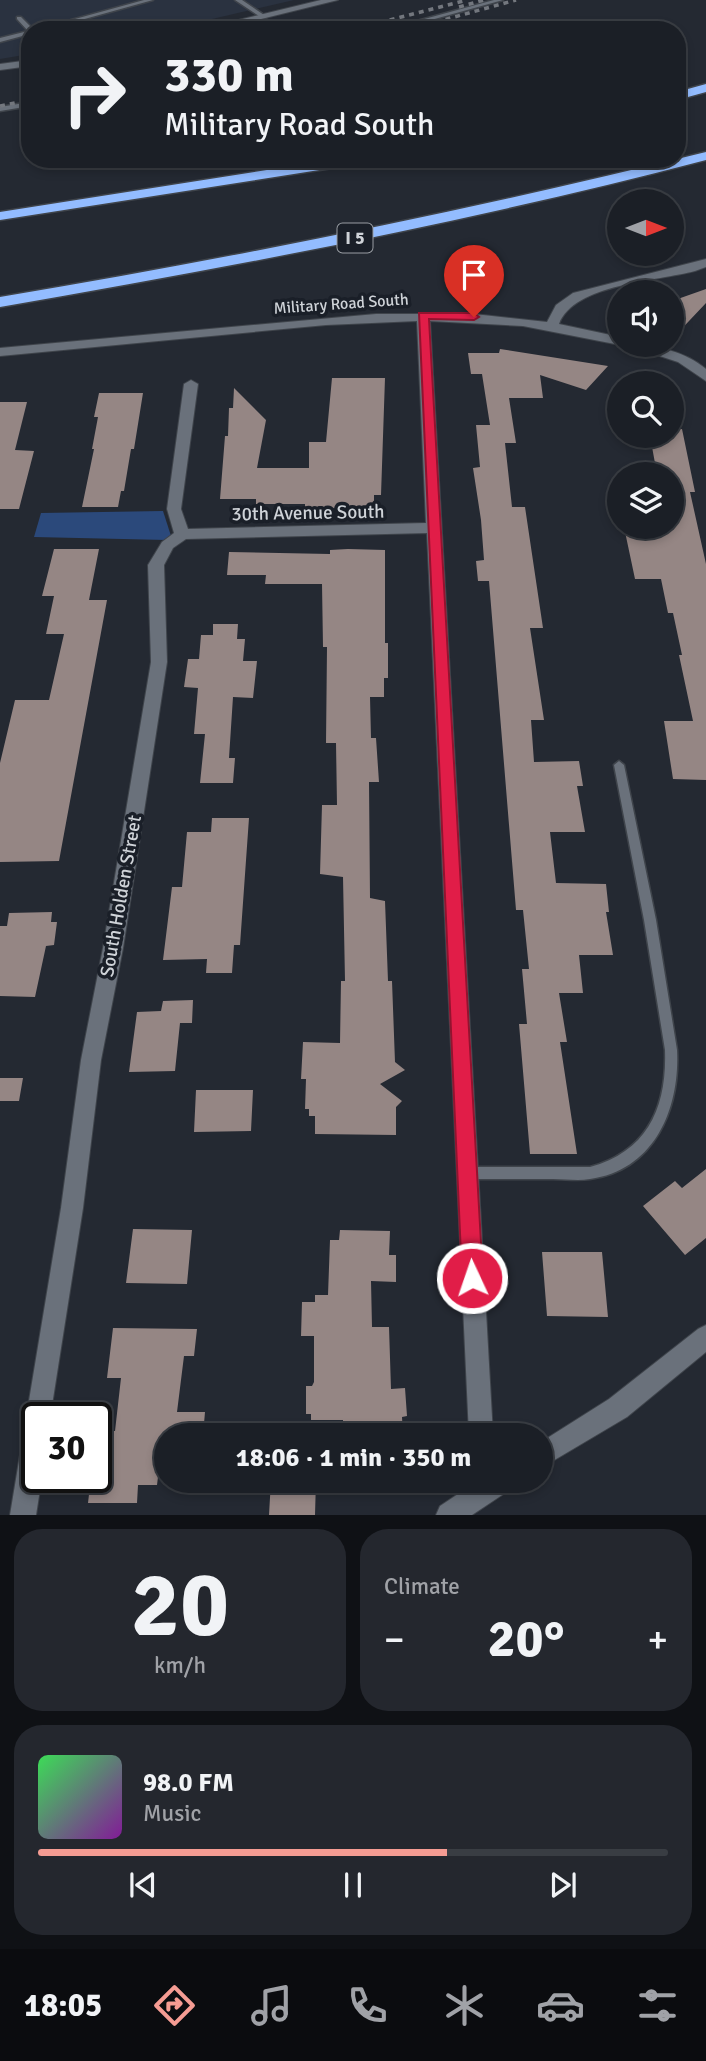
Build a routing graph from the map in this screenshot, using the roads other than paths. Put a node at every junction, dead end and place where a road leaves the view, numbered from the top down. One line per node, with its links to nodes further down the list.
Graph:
1 (150, 0): 8 (lane)
2 (237, 0): 5 (lane)
3 (333, 0): 5 (street)
4 (500, 0): 10 (lane)
5 (264, 17): 9 (street)
6 (19, 18): 7 (lane)
7 (22, 21)
8 (72, 21)
9 (245, 21)
10 (421, 21)
11 (21, 34): 12 (lane)
12 (0, 40)
13 (21, 64): 14 (street)
14 (0, 67)
15 (706, 88): 16 (highway)
16 (686, 94)
17 (21, 106): 18 (lane)
18 (0, 109)
19 (706, 156): 20 (highway, I 5)
20 (686, 161)
21 (307, 168): 23 (highway)
22 (659, 168): 25 (highway, I 5)
23 (0, 216)
24 (706, 263): 27 (street)
25 (0, 302)
26 (424, 316): 27 (street, Military Road South); 29 (street, Military Road South); 33 (street)
27 (552, 326): 28 (street, Military Road South)
28 (607, 338)
29 (0, 352)
30 (671, 357): 31 (street)
31 (706, 377)
32 (191, 384): 34 (street)
33 (435, 528): 34 (street, 30th Avenue South); 36 (street)
34 (182, 534): 38 (street, South Holden Street)
35 (619, 765): 36 (lane)
36 (467, 1173): 39 (street)
37 (706, 1337): 40 (street)
38 (41, 1402)
39 (480, 1423)
40 (553, 1449)
41 (26, 1493): 43 (street)
42 (478, 1493): 44 (street)
43 (23, 1515)
44 (449, 1515)

